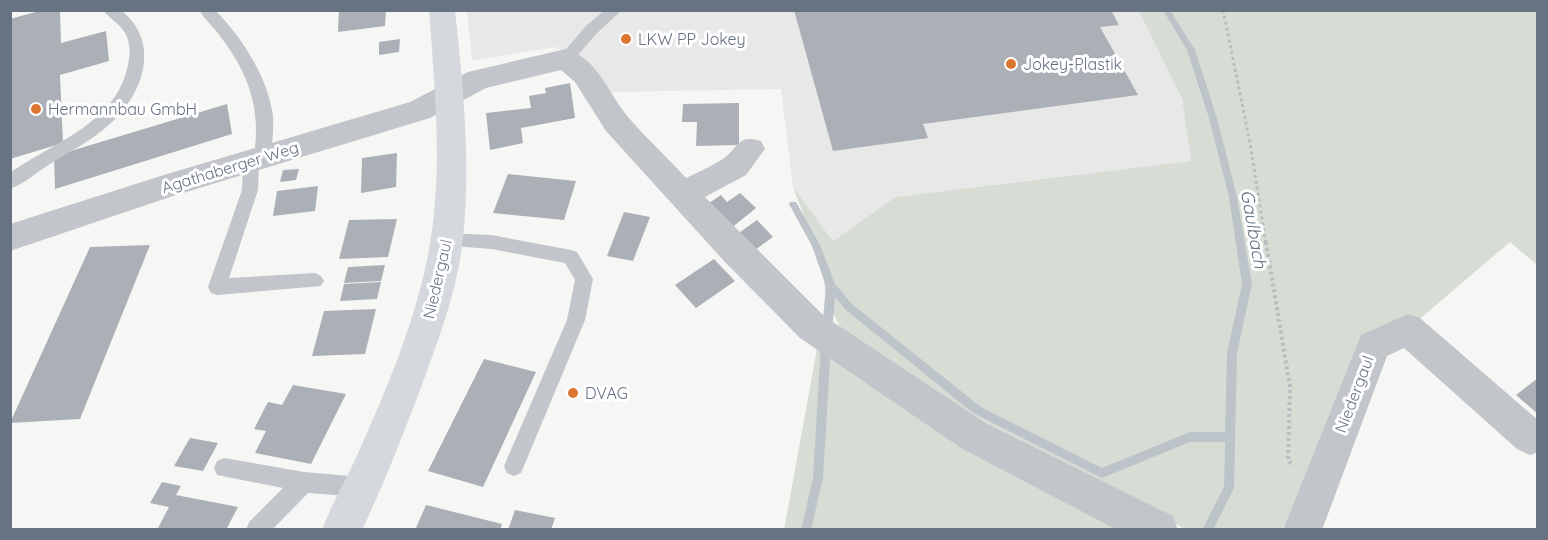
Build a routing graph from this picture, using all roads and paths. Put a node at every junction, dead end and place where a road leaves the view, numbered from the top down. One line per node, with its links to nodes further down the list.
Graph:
1 (110, 10): 10 (lane)
2 (206, 10): 9 (lane)
3 (442, 10): 7 (main road, Niedergaul)
4 (615, 10): 6 (lane)
5 (1222, 10): 19 (path)
6 (566, 59): 7 (street, Agathaberger Weg); 11 (street)
7 (450, 95): 9 (street, Agathaberger Weg); 13 (main road, Niedergaul)
8 (750, 149): 11 (street)
9 (257, 159): 12 (street, Agathaberger Weg); 14 (lane)
10 (10, 182)
11 (682, 194): 23 (street)
12 (10, 238)
13 (447, 240): 16 (lane); 20 (main road, Niedergaul)
14 (315, 281)
15 (1530, 437): 19 (street, Niedergaul)
16 (514, 466)
17 (224, 468): 18 (lane)
18 (304, 482): 20 (lane); 21 (lane)
19 (1320, 482): 24 (street, Niedergaul)
20 (362, 487): 22 (main road, Niedergaul)
21 (257, 530)
22 (340, 530)
23 (1159, 530)
24 (1302, 530)

